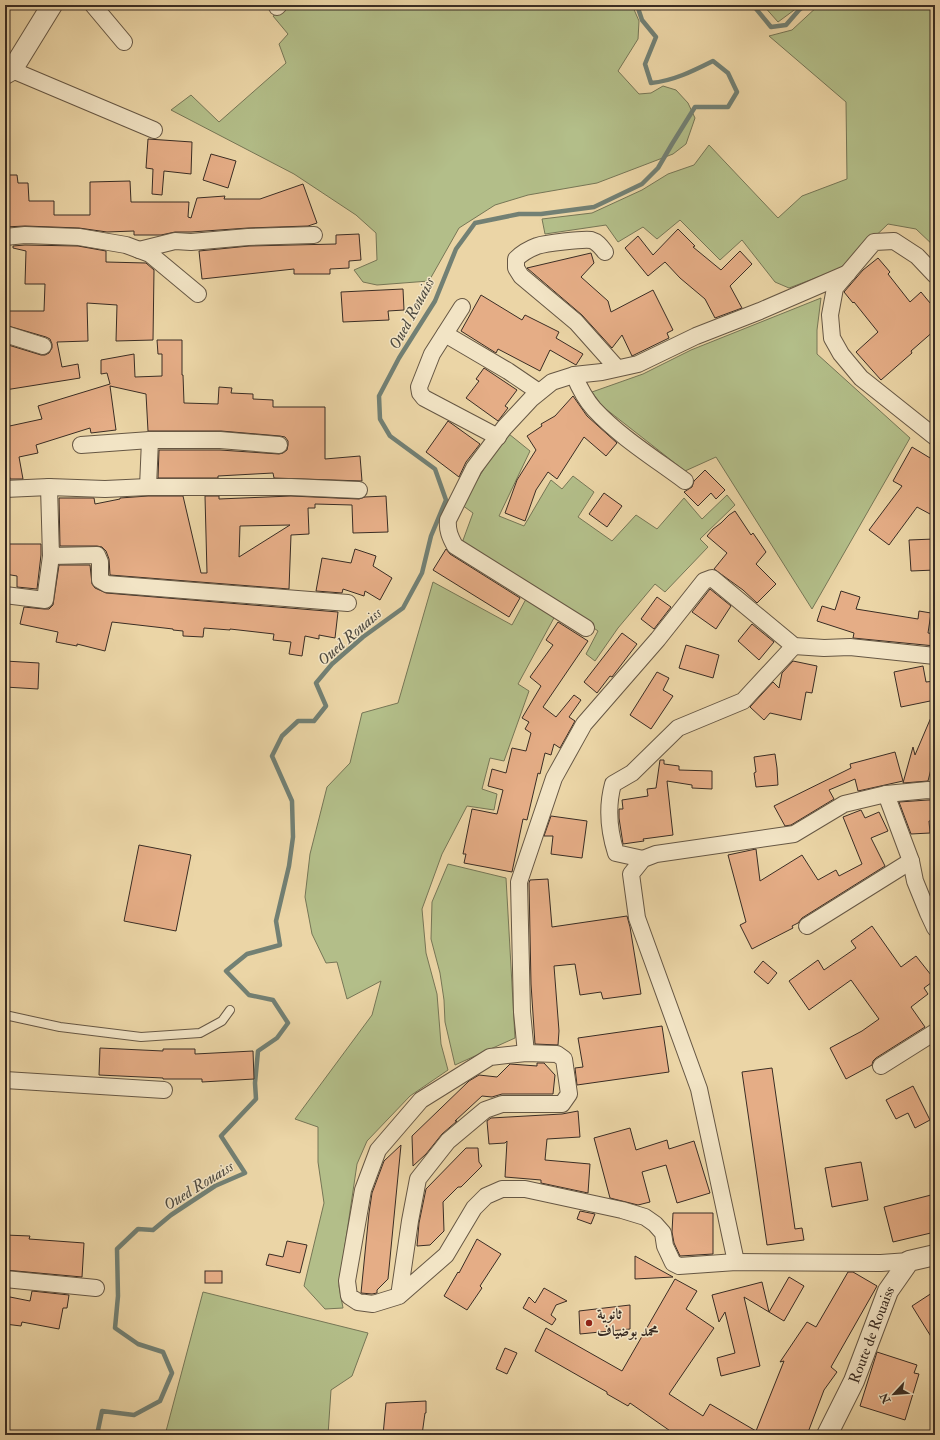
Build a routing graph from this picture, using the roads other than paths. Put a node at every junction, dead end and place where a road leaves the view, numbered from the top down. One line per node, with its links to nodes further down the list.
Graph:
1 (52, 5): 4 (street)
2 (93, 5): 3 (street)
3 (124, 42)
4 (8, 72): 5 (street)
5 (154, 130)
6 (314, 235): 8 (street)
7 (5, 237): 8 (street)
8 (139, 250): 12 (street)
9 (605, 252): 17 (street)
10 (848, 273): 11 (street); 17 (street); 21 (street)
11 (935, 275)
12 (198, 294)
13 (462, 307): 15 (street)
14 (5, 334): 16 (street)
15 (445, 334): 19 (street); 20 (street)
16 (43, 346)
17 (617, 368): 18 (street)
18 (574, 375): 19 (street); 25 (street)
19 (539, 392): 20 (street)
20 (498, 437): 33 (street)
21 (935, 437)
22 (150, 440): 23 (street); 24 (street); 27 (street)
23 (81, 445)
24 (280, 445)
25 (685, 481)
26 (49, 487): 27 (street); 28 (street); 30 (street)
27 (148, 487): 29 (street)
28 (5, 489)
29 (359, 490)
30 (51, 556): 31 (street); 32 (street)
31 (5, 595)
32 (348, 603)
33 (586, 628)
34 (794, 646): 35 (street); 38 (street); 45 (street)
35 (935, 656)
36 (935, 791): 37 (street)
37 (886, 794): 38 (street); 39 (street)
38 (643, 859): 51 (street)
39 (911, 861): 40 (street); 41 (street)
40 (807, 926)
41 (935, 928)
42 (230, 1010): 43 (lane)
43 (5, 1016)
44 (935, 1032): 46 (street)
45 (526, 1053): 54 (street); 54 (street)
46 (881, 1066)
47 (5, 1080): 48 (street)
48 (164, 1090)
49 (935, 1255): 50 (street)
50 (909, 1261): 51 (street); 55 (street, Route de Rouaiss)
51 (736, 1262): 54 (street)
52 (5, 1279): 53 (street)
53 (96, 1288)
54 (399, 1296)
55 (827, 1435)

